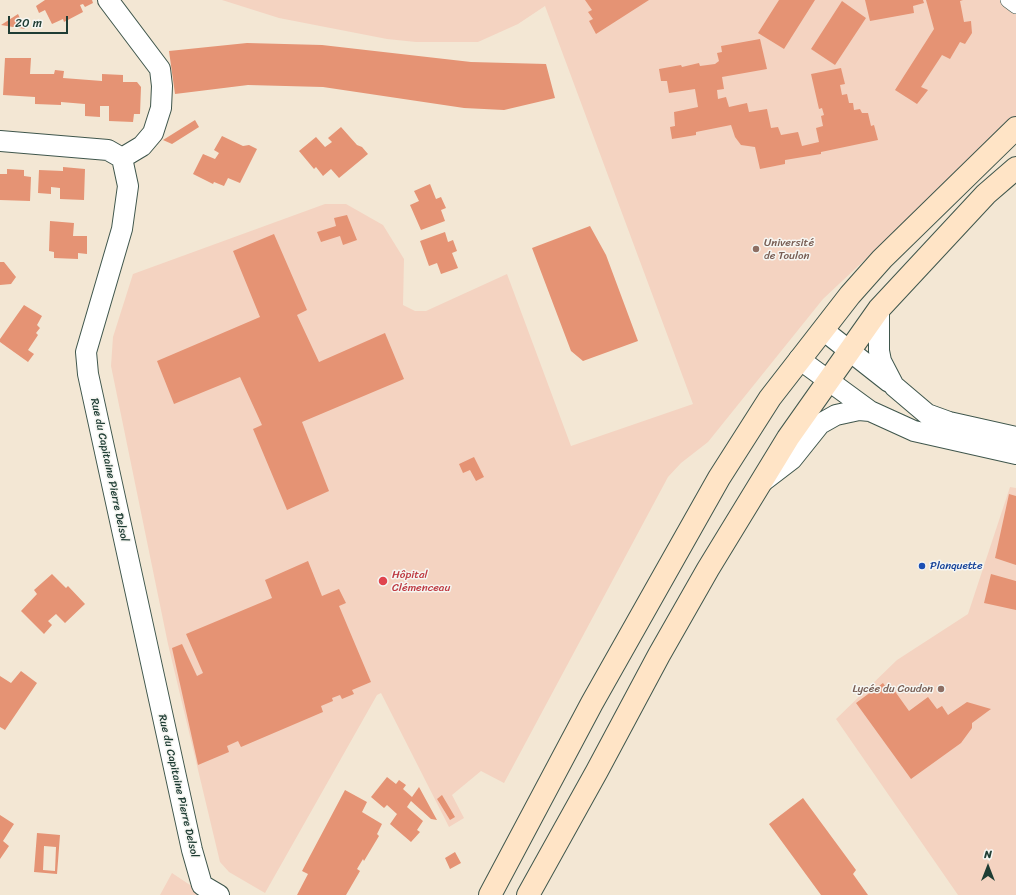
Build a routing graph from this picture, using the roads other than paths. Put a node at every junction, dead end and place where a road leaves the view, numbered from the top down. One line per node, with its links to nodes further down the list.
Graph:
1 (108, 0): 6 (street)
2 (1008, 0): 3 (street)
3 (1016, 6)
4 (1016, 128): 9 (main road)
5 (0, 141): 6 (street)
6 (122, 158): 18 (street, Rue du Capitaine Pierre Delsol)
7 (1016, 168): 8 (main road)
8 (879, 309): 10 (main road); 13 (street)
9 (823, 330): 10 (street); 11 (main road)
10 (849, 351): 12 (main road); 13 (street)
11 (799, 359): 12 (street); 19 (main road)
12 (828, 380): 14 (street); 17 (main road)
13 (894, 386): 15 (street)
14 (870, 411): 16 (street); 17 (street)
15 (1016, 437)
16 (1016, 454)
17 (758, 485): 20 (main road)
18 (220, 895)
19 (490, 895)
20 (528, 895)

